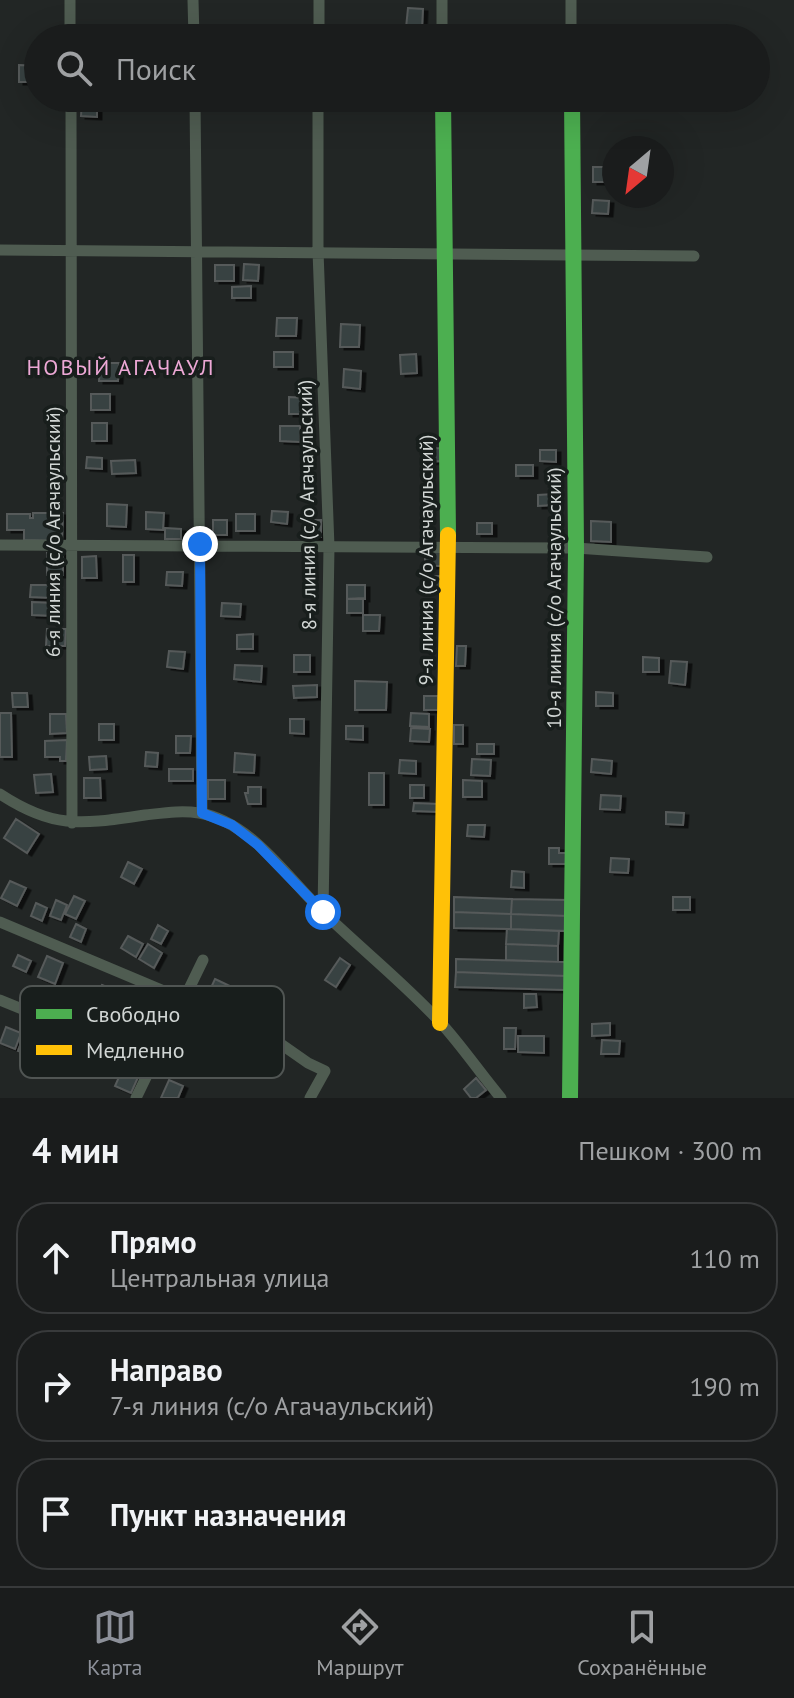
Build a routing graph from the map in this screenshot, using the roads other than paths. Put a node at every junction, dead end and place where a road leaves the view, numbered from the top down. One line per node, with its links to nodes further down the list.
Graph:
1 (70, 0): 6 (street)
2 (193, 0): 7 (street)
3 (319, 0): 8 (street)
4 (442, 0): 9 (street)
5 (571, 0): 10 (street)
6 (70, 24)
7 (194, 24)
8 (319, 24)
9 (442, 24)
10 (571, 24)
11 (71, 112): 18 (street, 6-я линия (с/о Агачаульский))
12 (195, 112): 17 (street)
13 (318, 112): 19 (street, 8-я линия (с/о Агачаульский))
14 (443, 112): 20 (street, 9-я линия (с/о Агачаульский))
15 (572, 112): 21 (street, 10-я линия (с/о Агачаульский))
16 (0, 250): 18 (street)
17 (197, 250): 18 (street); 19 (street); 24 (street)
18 (72, 251): 23 (street, 6-я линия (с/о Агачаульский))
19 (318, 251): 20 (street); 26 (street, 8-я линия (с/о Агачаульский))
20 (445, 252): 21 (street); 27 (street, 9-я линия (с/о Агачаульский))
21 (572, 254): 22 (street); 28 (street, 10-я линия (с/о Агачаульский))
22 (694, 256)
23 (71, 544): 24 (street); 25 (street); 32 (street, 6-я линия (с/о Агачаульский))
24 (200, 544): 26 (street); 31 (street)
25 (0, 545)
26 (329, 547): 27 (street); 33 (street, 8-я линия (с/о Агачаульский))
27 (448, 548): 28 (street); 40 (street, 9-я линия (с/о Агачаульский))
28 (576, 548): 29 (street); 46 (street, 10-я линия (с/о Агачаульский))
29 (707, 557)
30 (0, 794): 32 (street)
31 (202, 813): 32 (street); 33 (street)
32 (72, 823)
33 (323, 912): 40 (street)
34 (0, 922): 36 (street)
35 (203, 960): 37 (street)
36 (152, 986)
37 (190, 986)
38 (0, 1000): 39 (street)
39 (20, 1008)
40 (440, 1023): 45 (street)
41 (284, 1046): 44 (street)
42 (145, 1078): 43 (street)
43 (136, 1098)
44 (310, 1098)
45 (501, 1098)
46 (570, 1098)

